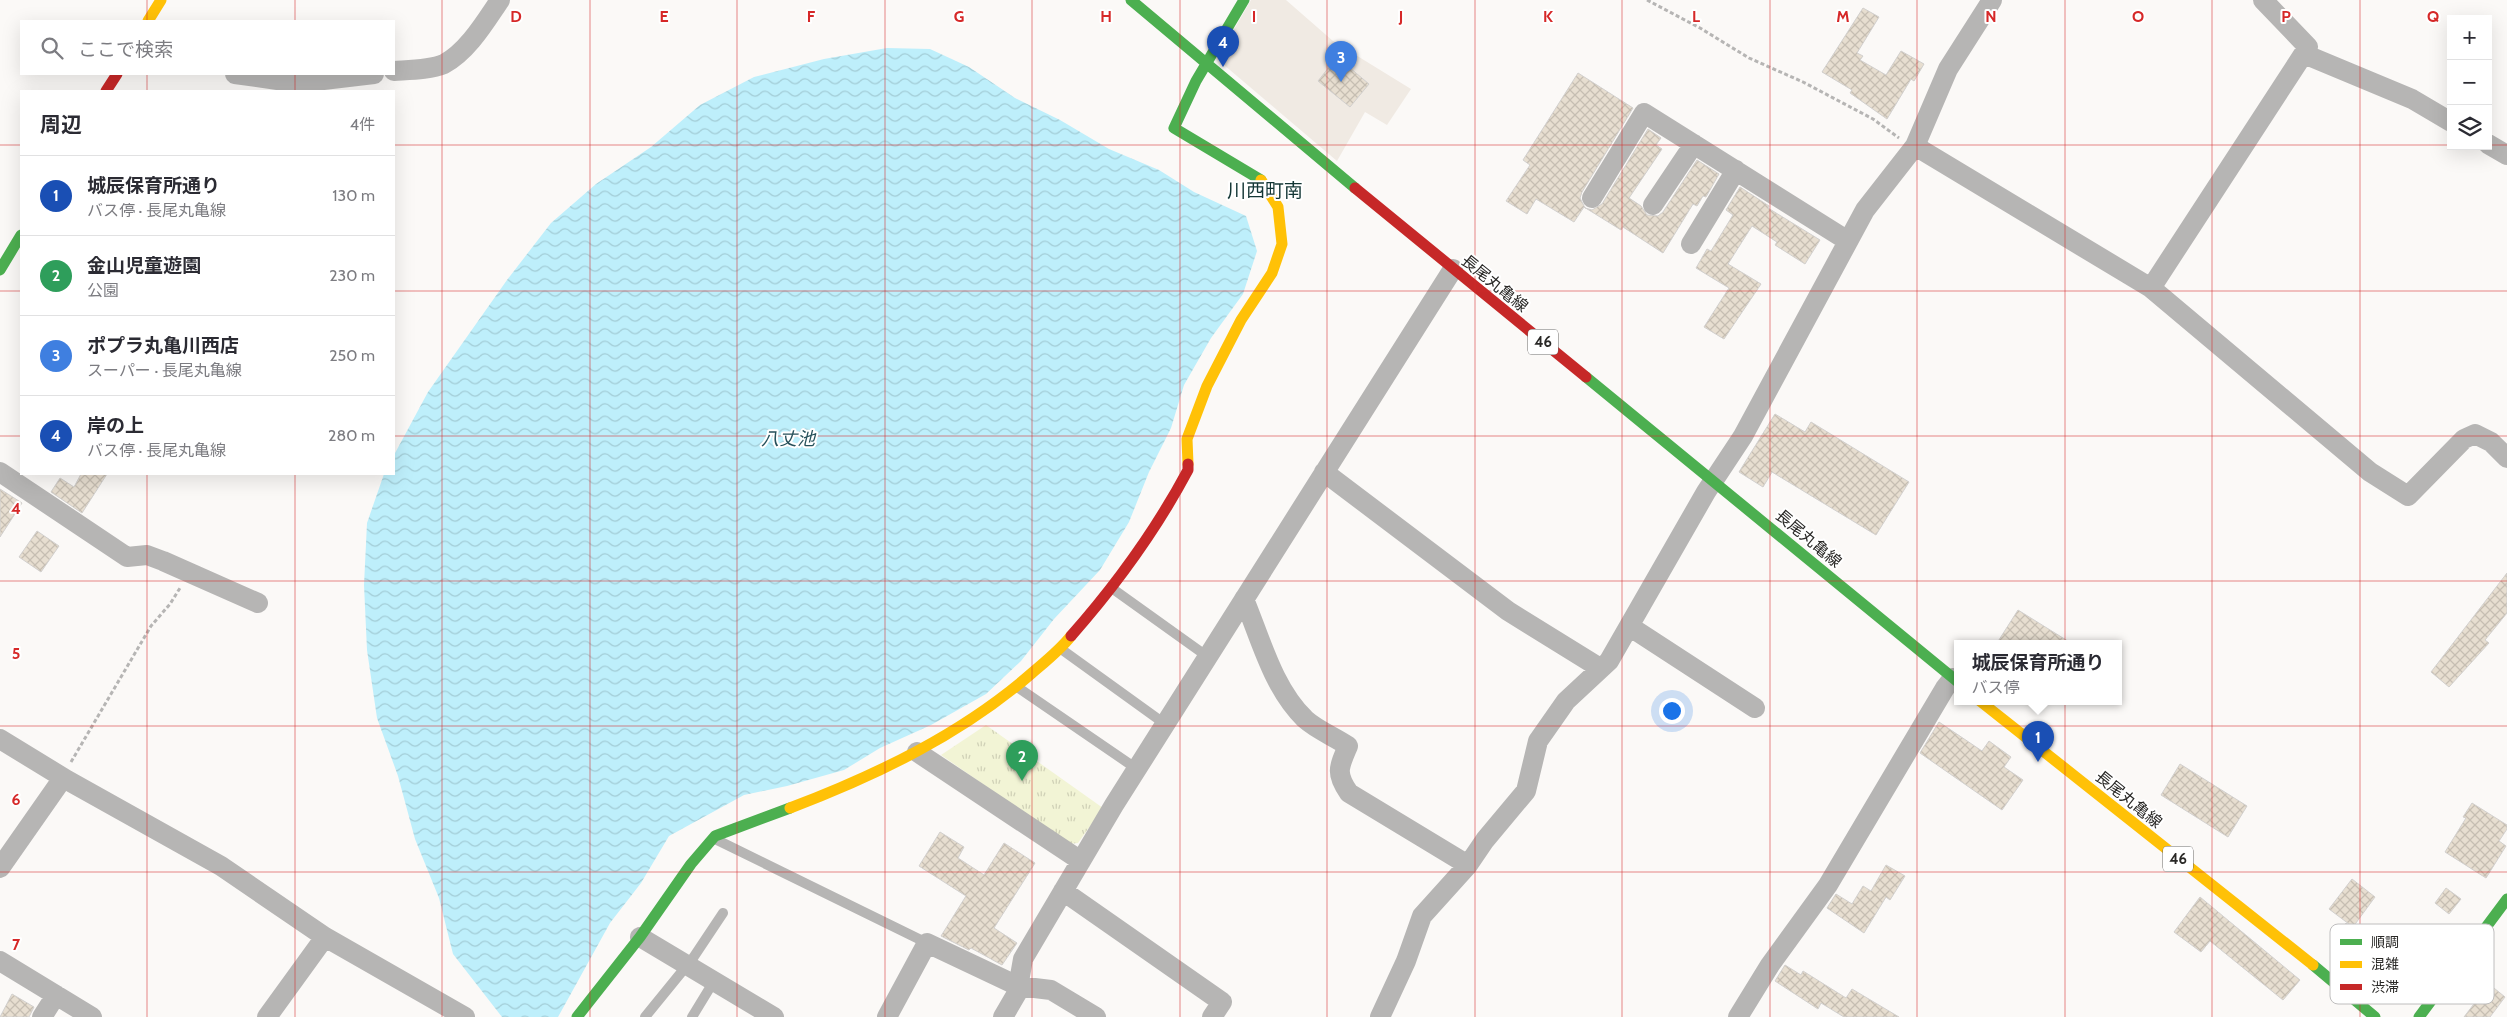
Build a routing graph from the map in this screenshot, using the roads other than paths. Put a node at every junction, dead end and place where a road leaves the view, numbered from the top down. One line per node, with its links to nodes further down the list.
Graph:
1 (161, 0): 7 (main road)
2 (500, 0): 10 (street)
3 (1131, 0): 9 (main road, 長尾丸亀線 / 46)
4 (1244, 0): 9 (main road)
5 (1992, 0): 17 (street)
6 (2263, 0): 8 (street)
7 (149, 20)
8 (2304, 54): 15 (street); 28 (street)
9 (1207, 63): 26 (main road, 長尾丸亀線 / 46); 33 (main road)
10 (395, 71)
11 (116, 75): 14 (main road)
12 (366, 75): 13 (street)
13 (246, 80)
14 (107, 90)
15 (2447, 120)
16 (1694, 144): 20 (street); 21 (street); 22 (street)
17 (1915, 146): 24 (street); 28 (street)
18 (2492, 146): 19 (street)
19 (2507, 155)
20 (1736, 170): 24 (street); 25 (street)
21 (1592, 198)
22 (1652, 205)
23 (20, 237): 27 (main road)
24 (1848, 242): 32 (street)
25 (1692, 244)
26 (1452, 269): 31 (street); 32 (main road, 長尾丸亀線 / 46)
27 (0, 270)
28 (2151, 288): 29 (street)
29 (2507, 458)
30 (0, 472): 35 (street)
31 (1324, 472): 34 (street); 39 (street)
32 (1714, 480): 36 (street); 40 (main road, 長尾丸亀線 / 46)
33 (1112, 588): 37 (main road); 38 (lane)
34 (1244, 599): 38 (street); 52 (street)
35 (258, 603)
36 (1629, 626): 39 (street); 44 (street)
37 (1061, 648): 42 (main road); 45 (lane)
38 (1208, 657): 45 (street)
39 (1600, 668): 52 (street)
40 (1954, 678)
41 (1954, 681): 82 (street)
42 (1016, 687): 47 (main road); 48 (lane)
43 (1985, 705): 63 (main road, 長尾丸亀線 / 46)
44 (1755, 708)
45 (1165, 724): 48 (street)
46 (0, 739): 49 (street)
47 (917, 752): 50 (main road); 51 (street)
48 (1137, 769): 51 (street)
49 (62, 778): 53 (street); 58 (street)
50 (713, 838): 59 (main road); 60 (lane)
51 (1081, 861): 54 (street)
52 (1468, 865): 81 (street)
53 (0, 868)
54 (1063, 891): 65 (street); 80 (street)
55 (2507, 899): 57 (main road)
56 (722, 913): 62 (lane)
57 (2488, 924)
58 (325, 937): 71 (street); 72 (street)
59 (640, 937): 62 (street); 73 (main road)
60 (927, 943): 65 (street); 77 (street)
61 (0, 961): 66 (street)
62 (687, 965): 64 (street); 74 (lane)
63 (2330, 979)
64 (714, 981): 75 (lane); 76 (street)
65 (1018, 986): 78 (street); 79 (street)
66 (56, 995): 69 (street); 70 (street)
67 (2360, 1004): 83 (main road, 長尾丸亀線 / 46)
68 (2429, 1004): 84 (main road)
69 (42, 1017)
70 (92, 1017)
71 (267, 1017)
72 (465, 1017)
73 (578, 1017)
74 (646, 1017)
75 (692, 1017)
76 (774, 1017)
77 (887, 1017)
78 (1003, 1017)
79 (1096, 1017)
80 (1212, 1017)
81 (1380, 1017)
82 (1738, 1017)
83 (2375, 1017)
84 (2419, 1017)

